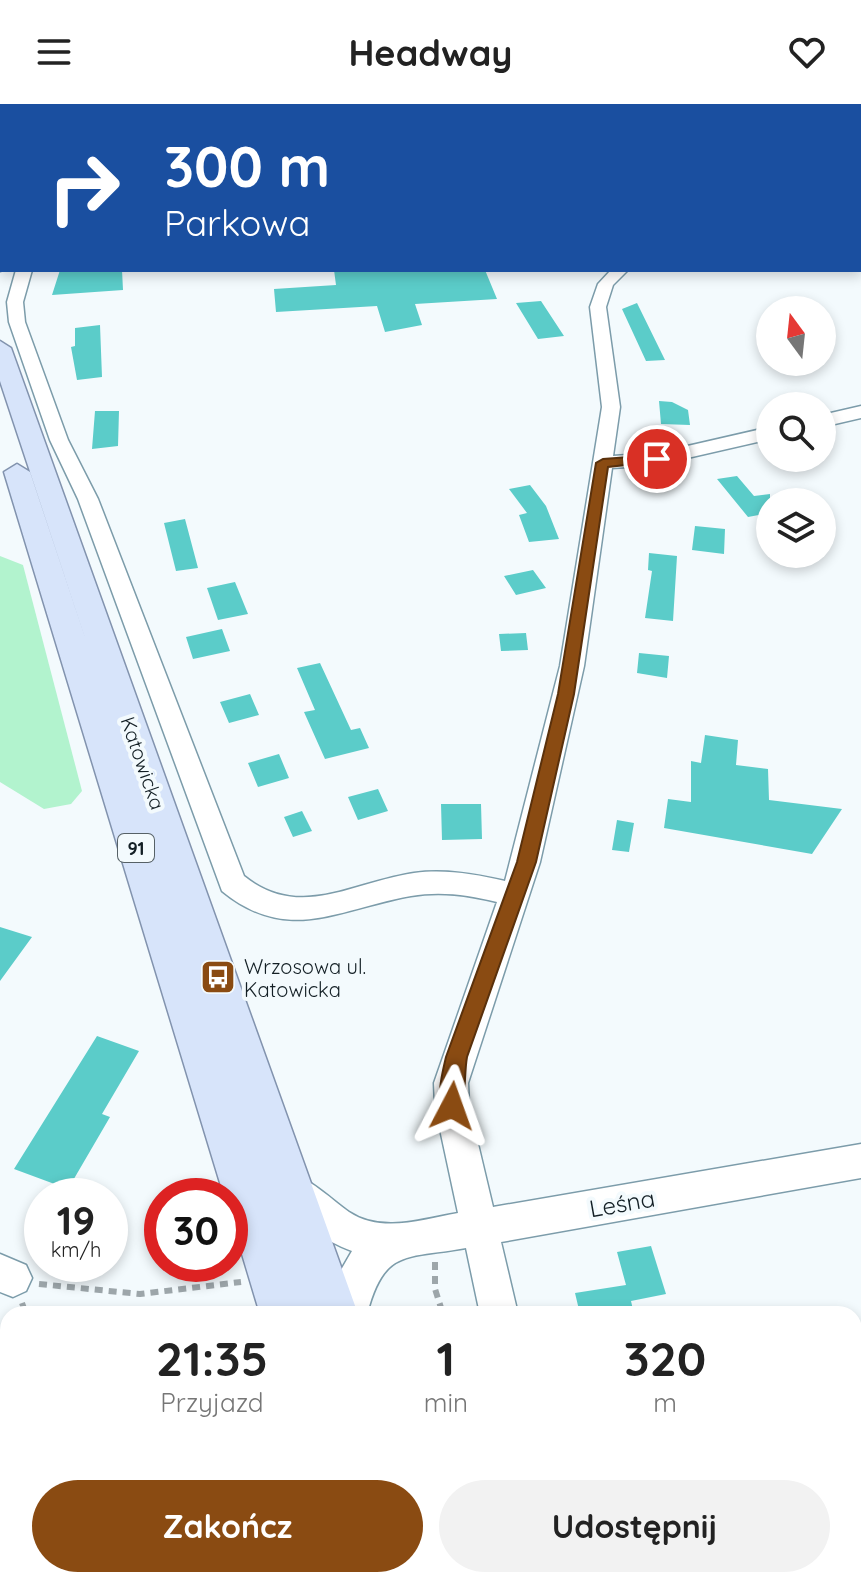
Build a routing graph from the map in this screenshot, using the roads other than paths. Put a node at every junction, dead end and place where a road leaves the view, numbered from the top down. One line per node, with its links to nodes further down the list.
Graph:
1 (23, 272): 9 (street)
2 (618, 272): 8 (street)
3 (0, 348): 11 (main road, Katowicka / 91)
4 (861, 412): 5 (street)
5 (836, 418)
6 (0, 422): 14 (main road, Katowicka / 91)
7 (756, 436): 8 (street)
8 (603, 463): 9 (street)
9 (515, 895): 12 (street)
10 (861, 1161): 12 (street, Leśna)
11 (290, 1189): 13 (street); 15 (main road, Katowicka / 91)
12 (480, 1228): 13 (street, Leśna); 17 (street)
13 (384, 1244): 16 (street)
14 (278, 1294)
15 (330, 1306)
16 (350, 1306)
17 (497, 1306)

